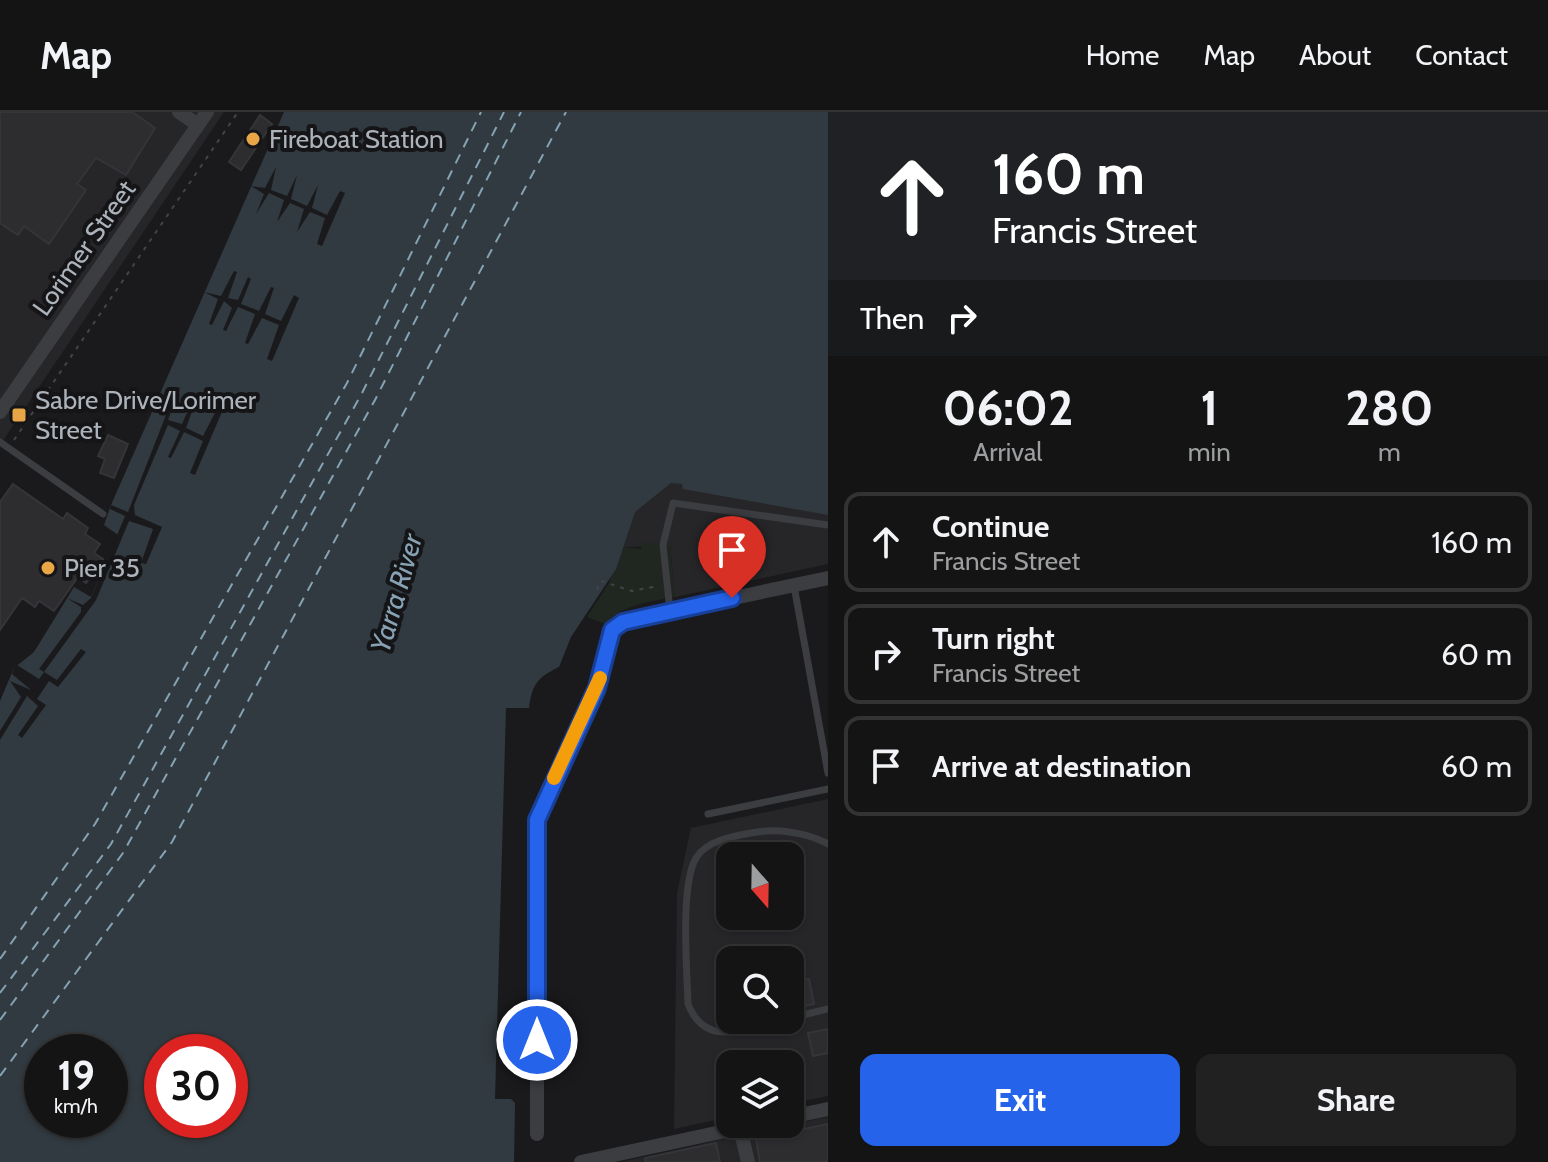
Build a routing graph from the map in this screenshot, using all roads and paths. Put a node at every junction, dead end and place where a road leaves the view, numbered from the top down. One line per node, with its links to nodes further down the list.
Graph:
1 (179, 112): 4 (street)
2 (207, 112): 4 (street, Lorimer Street)
3 (238, 112): 7 (path)
4 (198, 125): 5 (street, Lorimer Street)
5 (0, 412)
6 (0, 442): 7 (lane)
7 (9, 448): 8 (lane)
8 (103, 514)
9 (828, 526): 14 (lane)
10 (828, 578): 11 (street)
11 (794, 585): 14 (street); 15 (lane)
12 (661, 586): 13 (path)
13 (597, 590)
14 (670, 611): 25 (street)
15 (828, 773)
16 (828, 789): 17 (lane)
17 (708, 814)
18 (828, 844): 21 (lane)
19 (828, 1009): 20 (lane)
20 (804, 1015)
21 (716, 1031)
22 (828, 1109): 23 (street)
23 (804, 1114)
24 (716, 1133): 27 (street)
25 (537, 1134)
26 (742, 1138): 28 (street)
27 (588, 1161)
28 (748, 1162)

